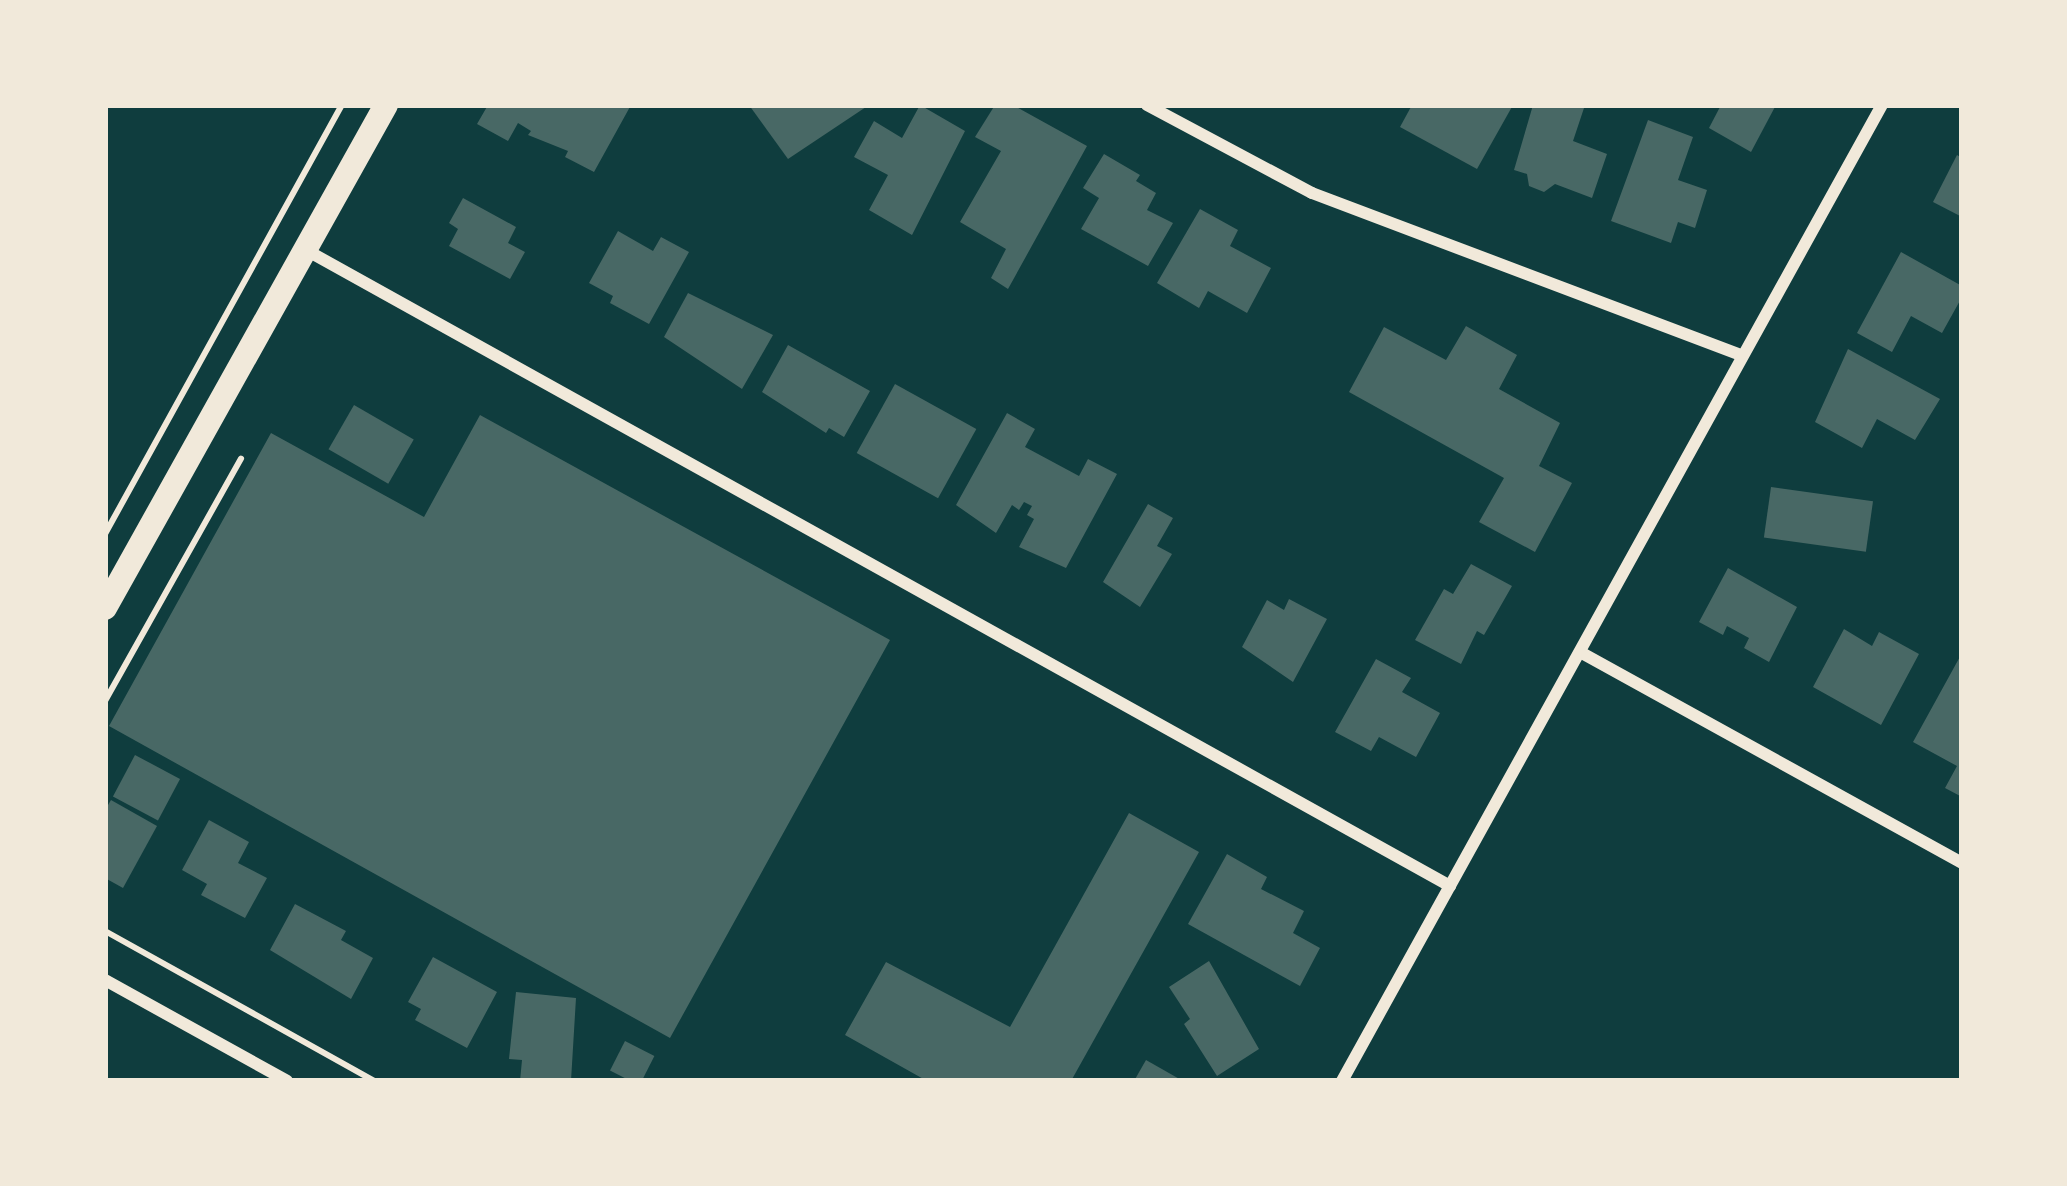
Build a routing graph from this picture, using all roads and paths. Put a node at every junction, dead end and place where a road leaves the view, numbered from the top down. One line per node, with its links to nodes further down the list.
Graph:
1 (342, 105): 8 (path)
2 (386, 105): 5 (main road)
3 (1147, 105): 6 (street)
4 (1882, 105): 6 (street)
5 (306, 250): 9 (main road); 13 (street)
6 (1740, 355): 10 (street)
7 (241, 459): 11 (path)
8 (105, 534)
9 (105, 608)
10 (1580, 652): 12 (street); 13 (street)
11 (105, 701)
12 (1962, 863)
13 (1450, 886): 18 (street)
14 (105, 931): 17 (path)
15 (105, 980): 16 (street)
16 (287, 1081)
17 (375, 1081)
18 (1342, 1081)

